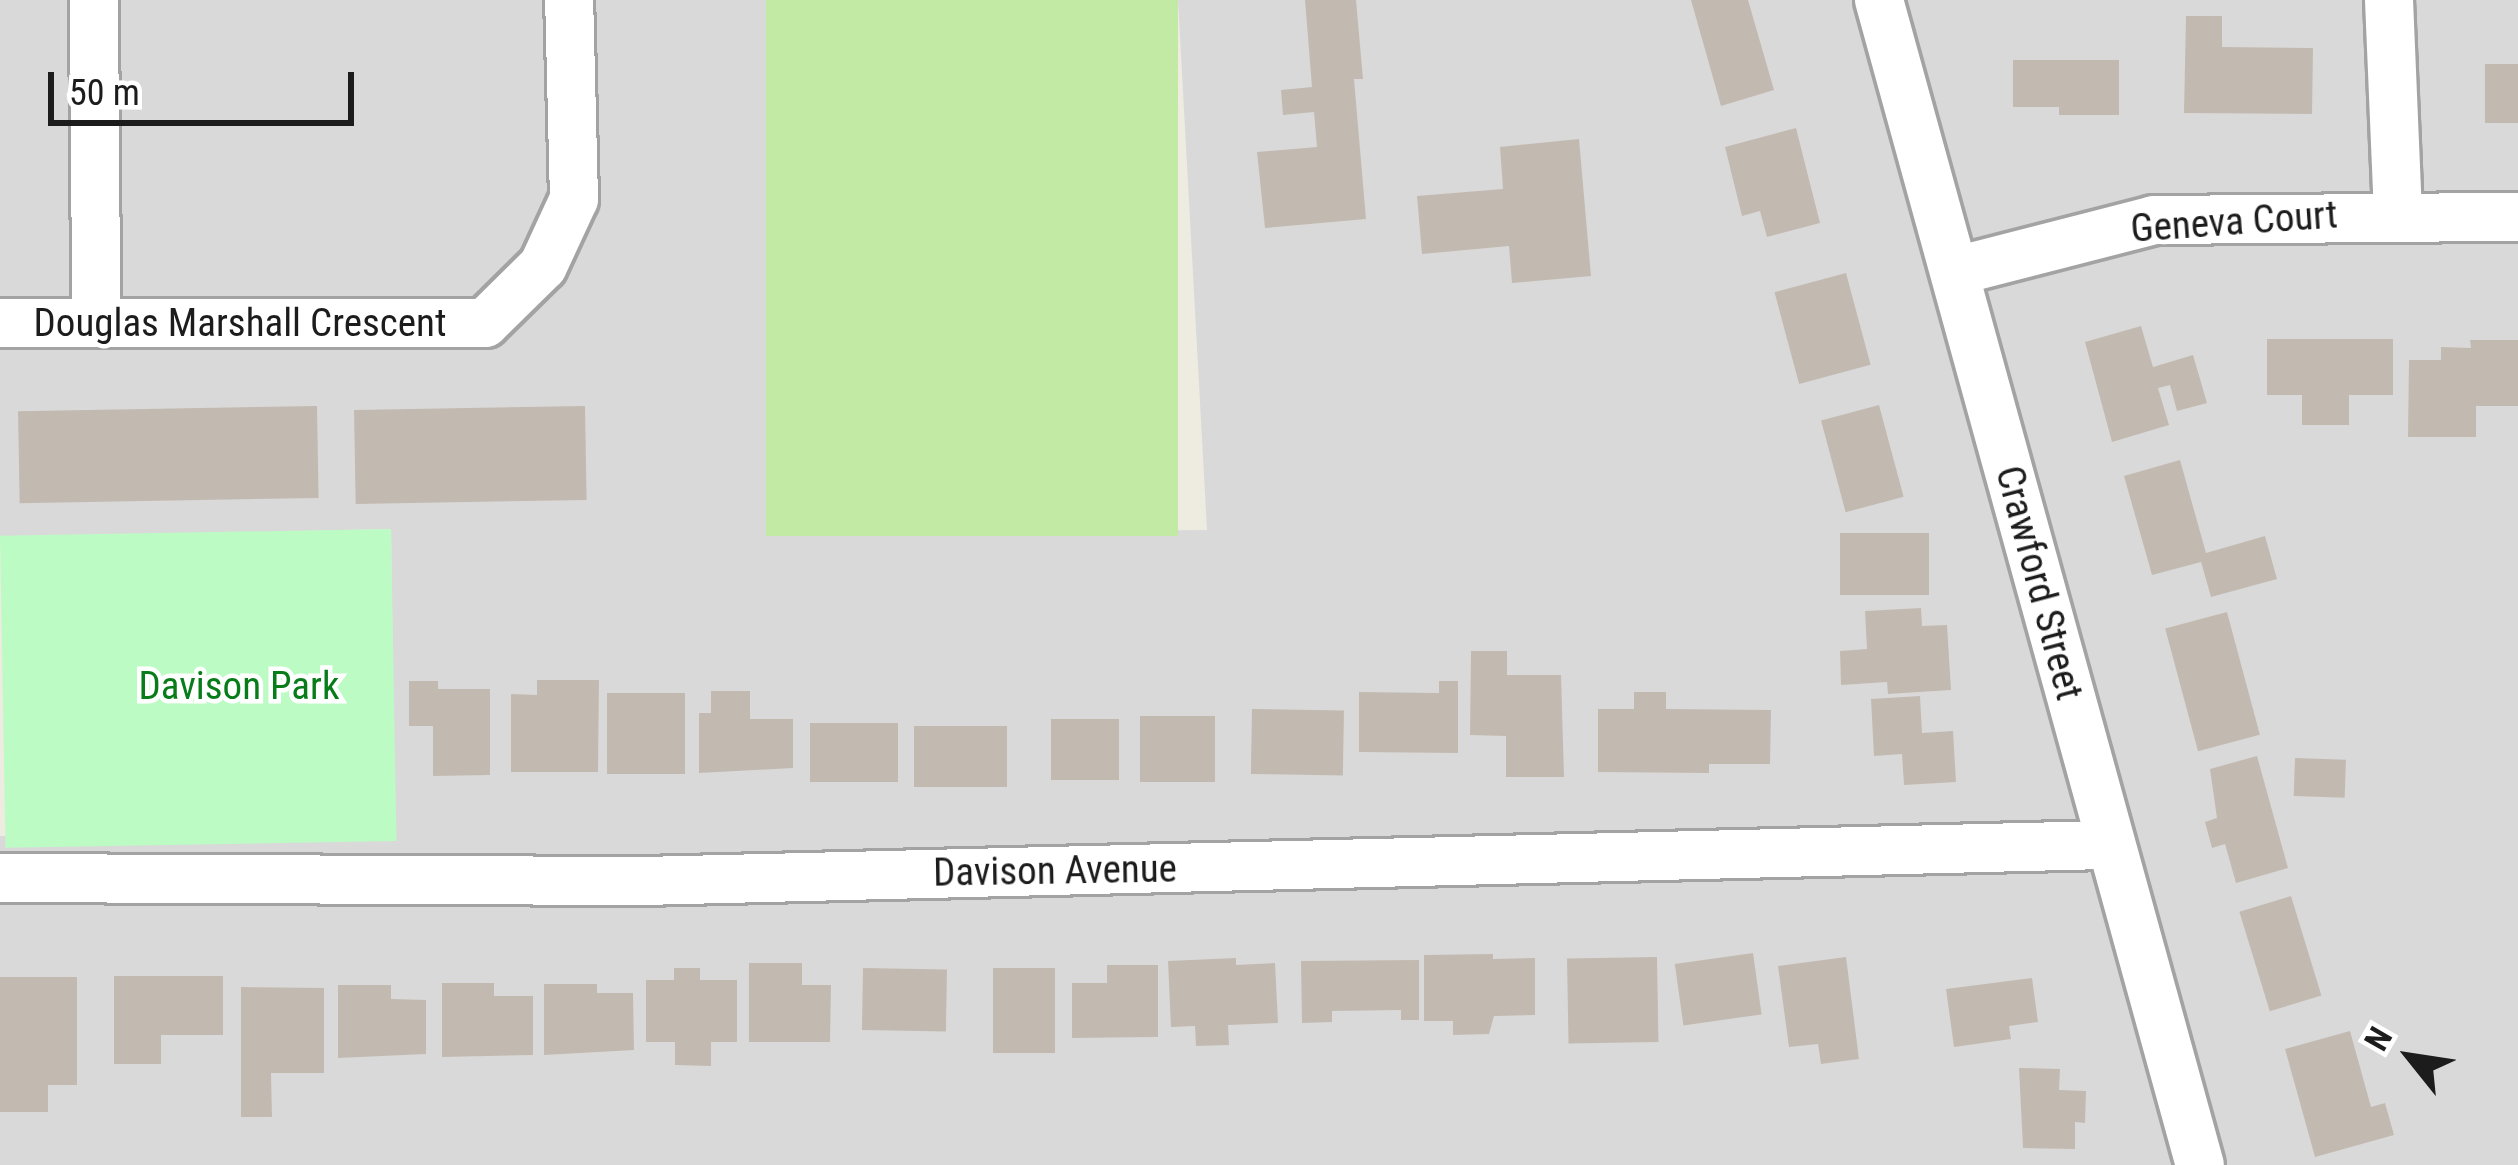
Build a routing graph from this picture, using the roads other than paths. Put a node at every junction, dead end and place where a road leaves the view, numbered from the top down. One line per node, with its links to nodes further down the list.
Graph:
1 (94, 0): 8 (street)
2 (569, 0): 8 (street, Douglas Marshall Crescent)
3 (1879, 0): 7 (street, Crawford Street)
4 (2389, 0): 5 (street)
5 (2398, 214): 6 (street, Geneva Court); 7 (street, Geneva Court)
6 (2518, 217)
7 (1956, 271): 10 (street, Crawford Street)
8 (96, 322): 9 (street, Douglas Marshall Crescent)
9 (0, 323)
10 (2109, 845): 11 (street, Davison Avenue); 12 (street, Crawford Street)
11 (0, 878)
12 (2200, 1165)

